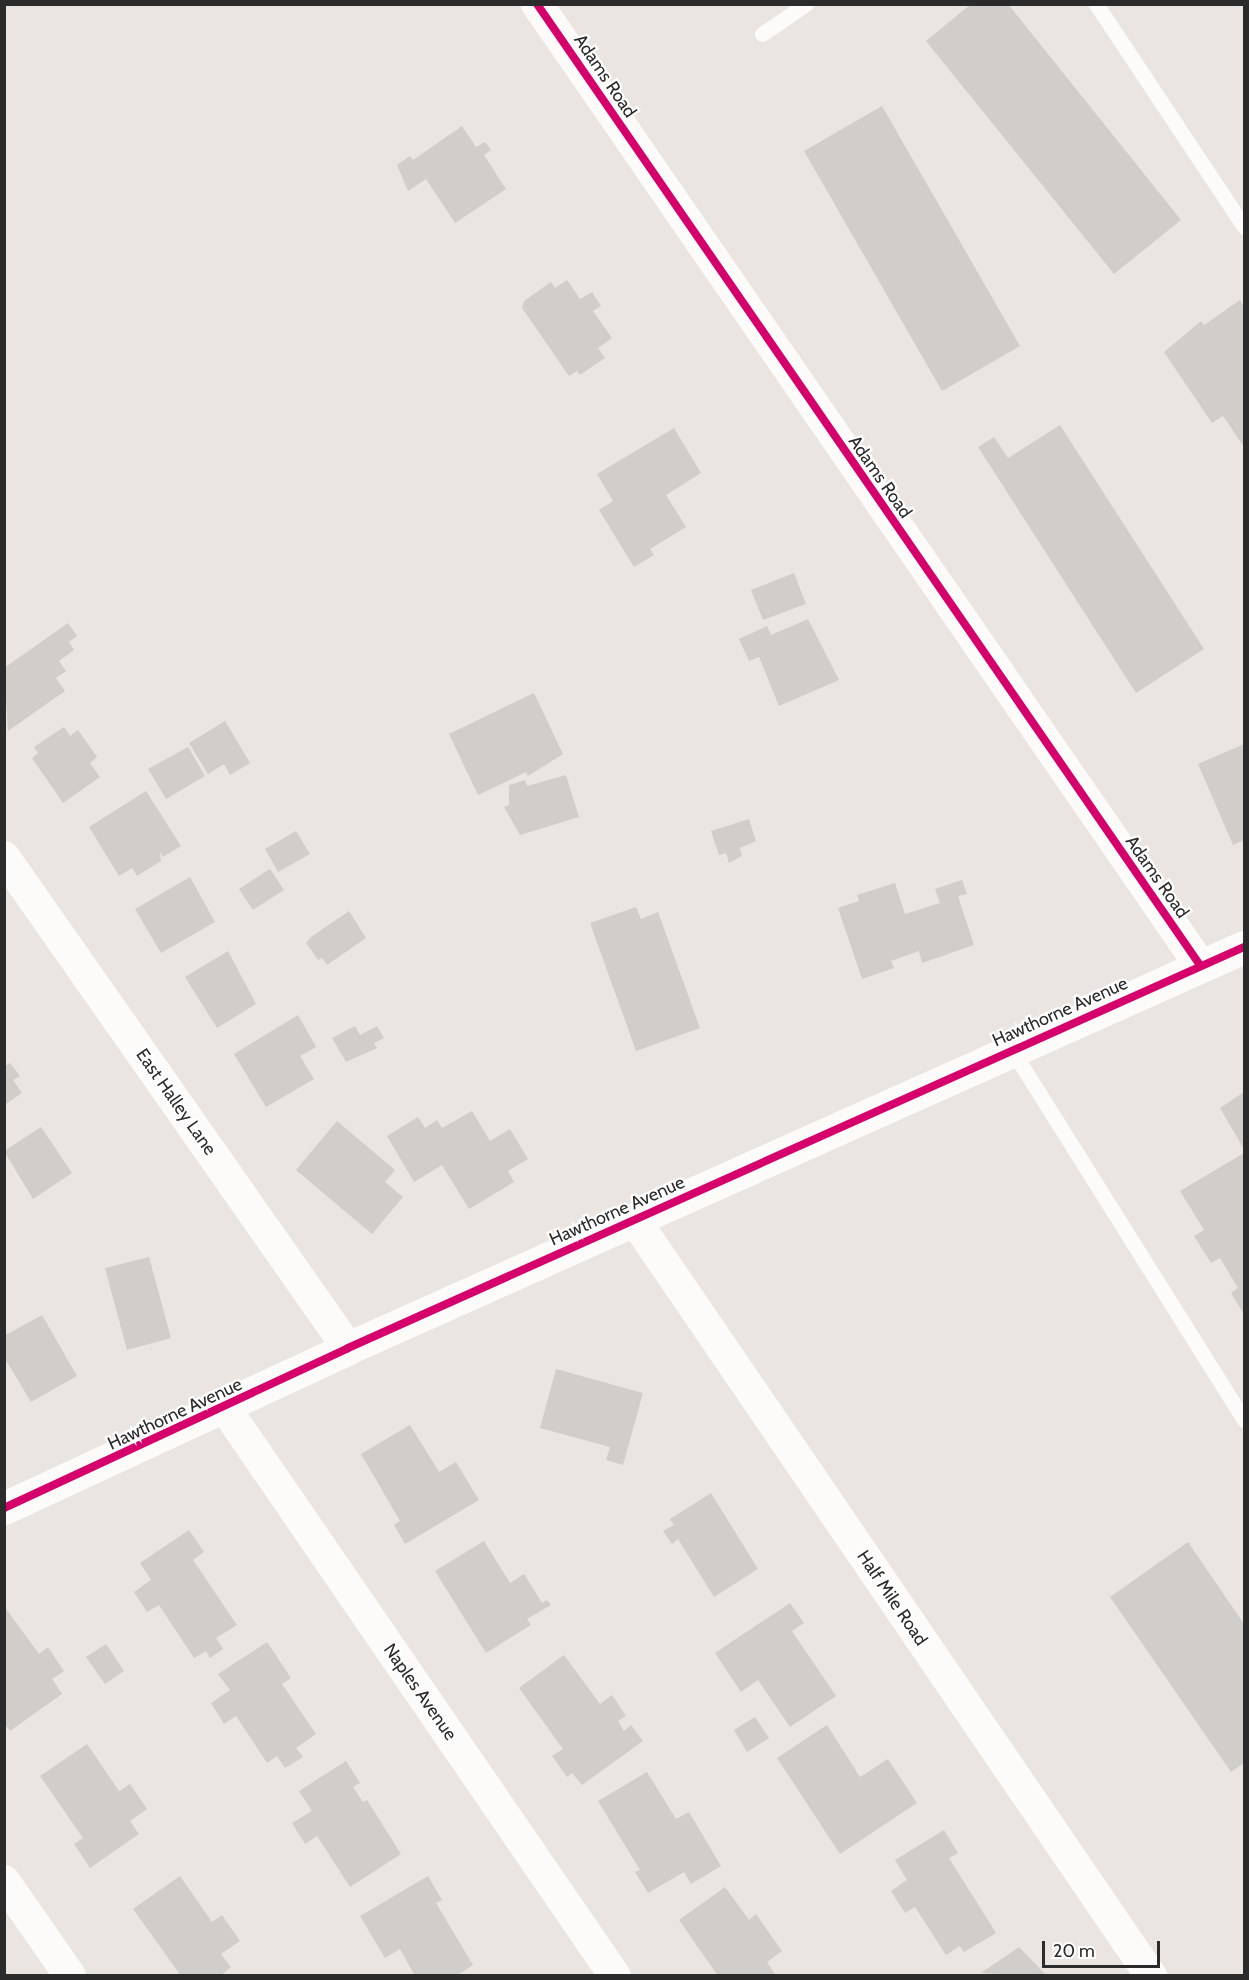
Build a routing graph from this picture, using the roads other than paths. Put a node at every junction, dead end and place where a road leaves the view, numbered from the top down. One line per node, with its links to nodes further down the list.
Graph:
1 (537, 4): 8 (street, Adams Road)
2 (806, 4): 4 (lane)
3 (1096, 4): 5 (lane)
4 (762, 34)
5 (1245, 227)
6 (4, 857): 11 (street, East Halley Lane)
7 (1245, 946): 8 (street, Hawthorne Avenue)
8 (1200, 965): 9 (street, Hawthorne Avenue)
9 (1012, 1050): 10 (street, Hawthorne Avenue); 13 (lane)
10 (633, 1219): 11 (street, Hawthorne Avenue); 18 (street, Half Mile Road)
11 (348, 1348): 12 (street, Hawthorne Avenue)
12 (225, 1408): 14 (street, Hawthorne Avenue); 17 (street, Naples Avenue)
13 (1245, 1419)
14 (4, 1508)
15 (4, 1881): 16 (street)
16 (70, 1976)
17 (615, 1976)
18 (1151, 1976)

